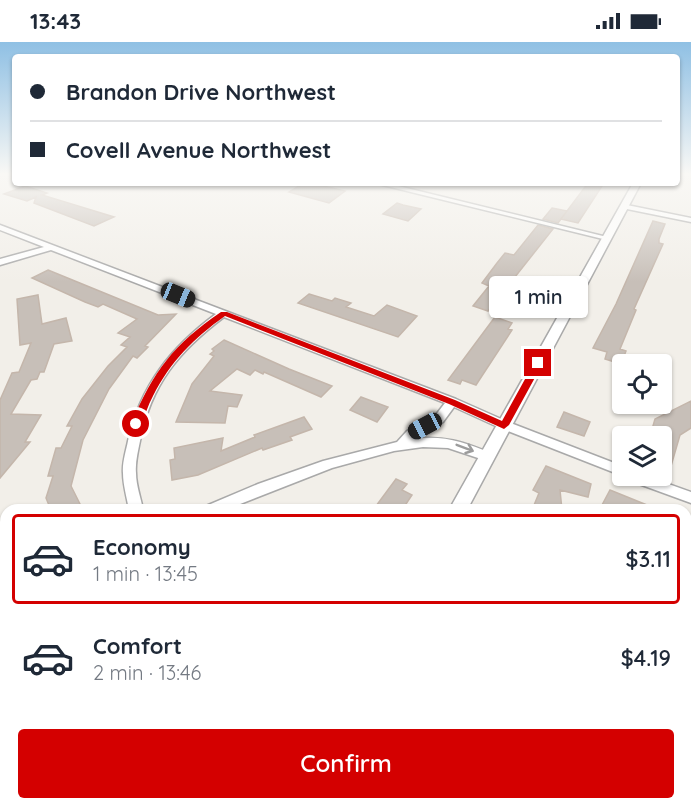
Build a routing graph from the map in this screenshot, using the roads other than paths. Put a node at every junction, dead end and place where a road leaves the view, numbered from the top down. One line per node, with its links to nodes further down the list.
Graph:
1 (489, 210): 6 (street)
2 (623, 210): 6 (street)
3 (643, 210): 4 (street)
4 (691, 220)
5 (0, 227): 7 (street)
6 (607, 238): 11 (street)
7 (52, 247): 8 (street); 9 (street)
8 (0, 262)
9 (224, 313): 10 (street); 17 (street)
10 (452, 402): 11 (street); 12 (street)
11 (504, 425): 13 (street); 14 (street)
12 (401, 445): 13 (street, one-way to 13); 18 (street)
13 (488, 456): 19 (street)
14 (612, 467)
15 (659, 486): 16 (street)
16 (691, 498)
17 (135, 504)
18 (225, 504)
19 (461, 504)

